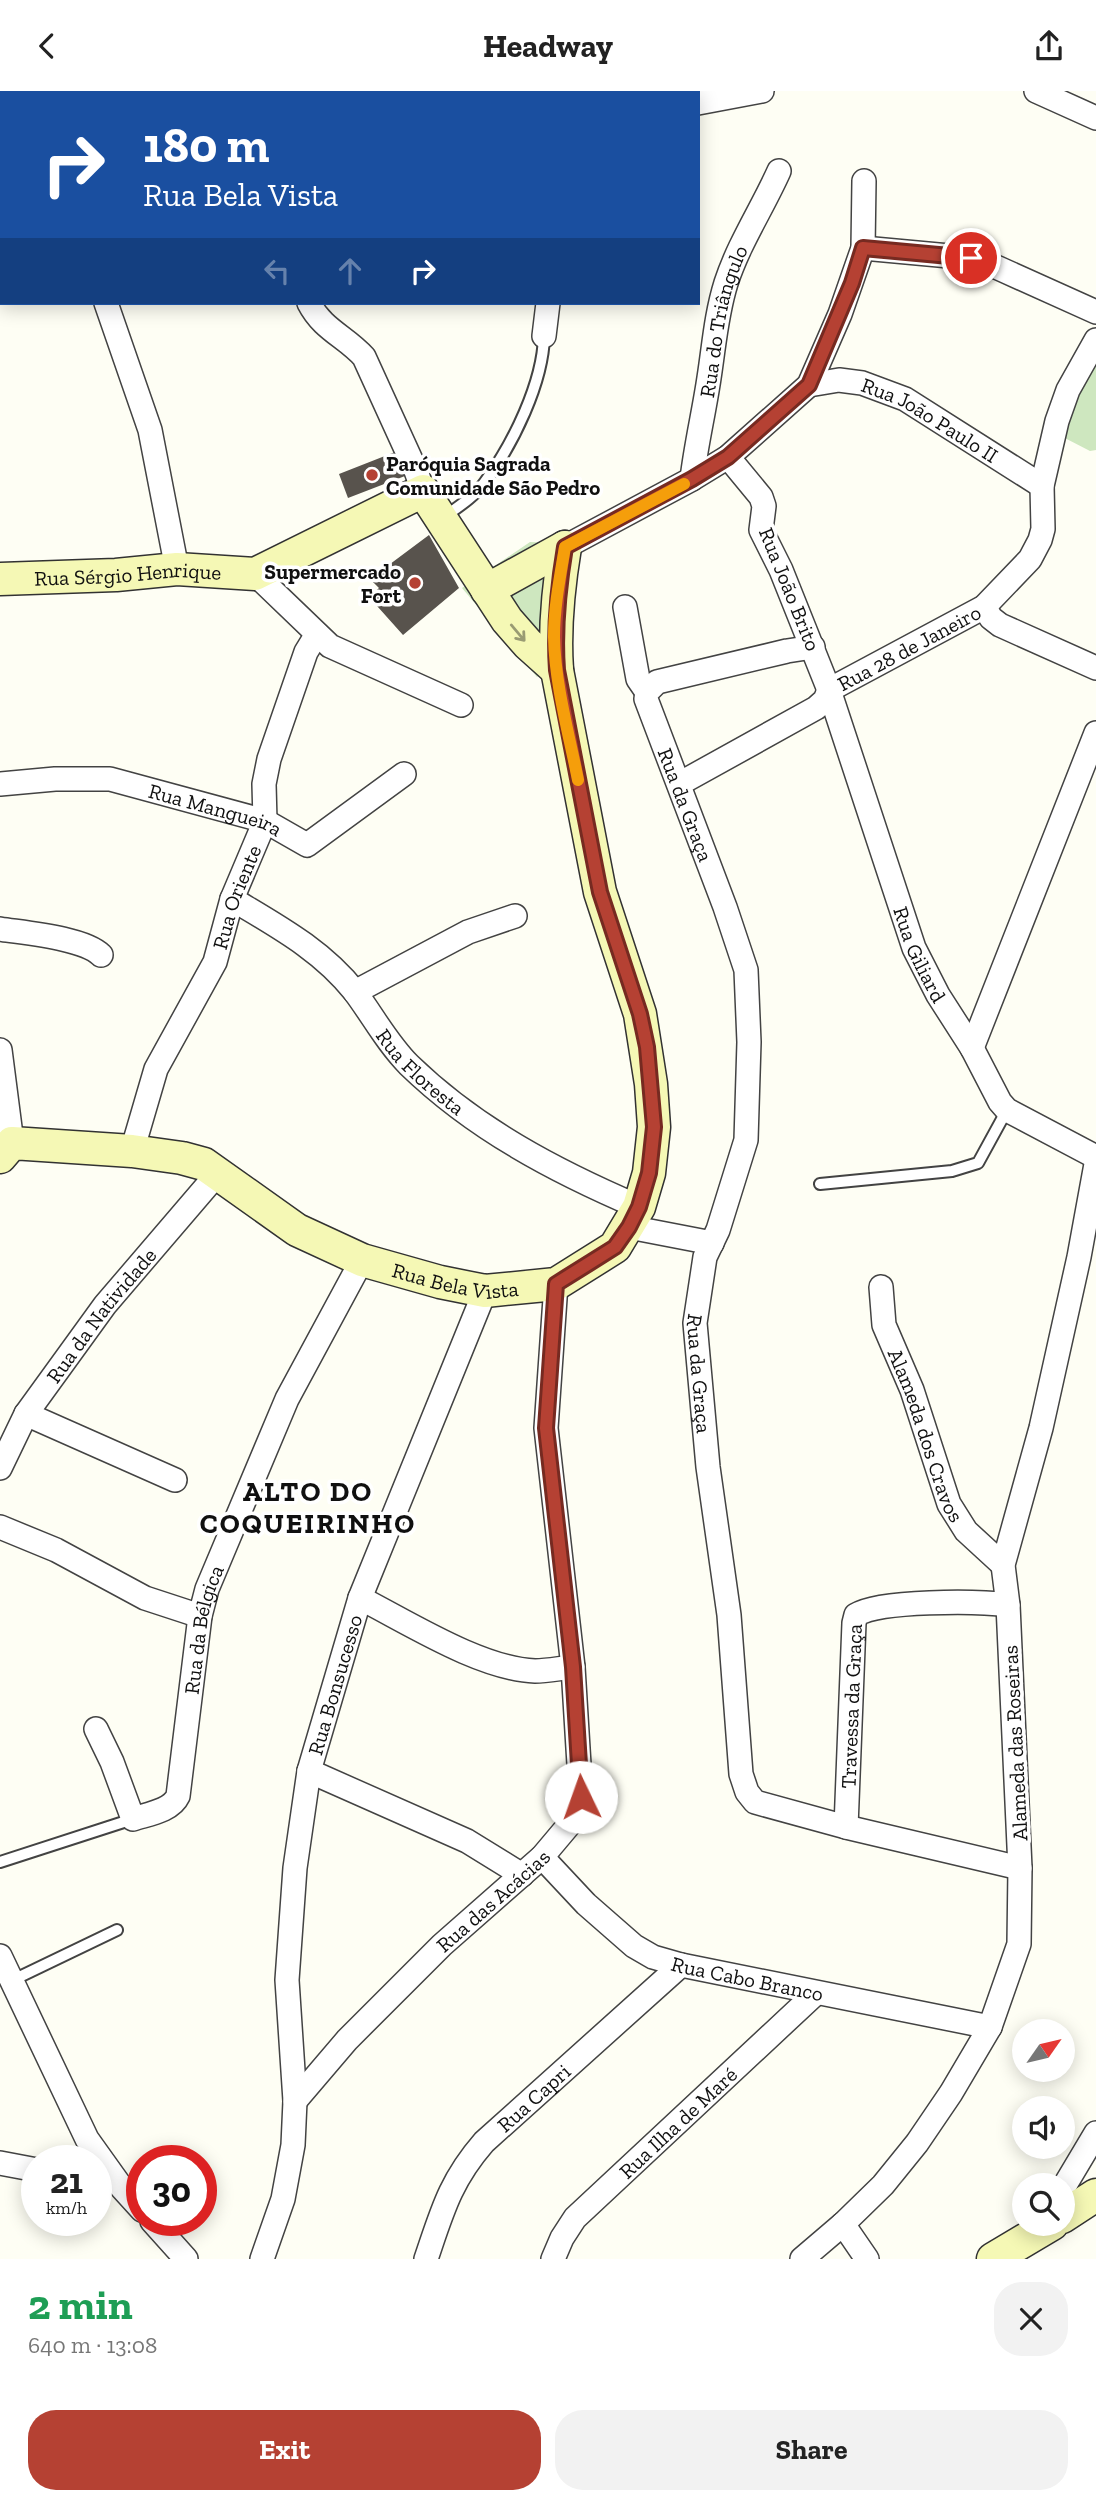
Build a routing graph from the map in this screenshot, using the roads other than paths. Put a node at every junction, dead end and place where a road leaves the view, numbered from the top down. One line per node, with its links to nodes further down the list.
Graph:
1 (762, 91): 3 (street)
2 (1036, 91): 4 (street)
3 (700, 103)
4 (1096, 118)
5 (779, 171): 16 (street, Rua do Triângulo)
6 (864, 181): 7 (street)
7 (863, 248): 11 (street); 14 (street)
8 (107, 305): 21 (street)
9 (310, 305): 18 (street)
10 (548, 305): 12 (street)
11 (1096, 312)
12 (544, 336): 19 (lane)
13 (1096, 340): 17 (street, Rua 28 de Janeiro)
14 (809, 385): 15 (street); 17 (street, Rua João Paulo II)
15 (728, 457): 16 (street); 28 (street, Rua João Brito)
16 (692, 479): 20 (street)
17 (1042, 486): 26 (street, Rua 28 de Janeiro)
18 (423, 491): 19 (main road); 22 (main road)
19 (441, 520): 24 (main road)
20 (565, 547): 24 (main road); 30 (main road, Rua Bela Vista)
21 (177, 569): 22 (main road, Rua Sérgio Henrique); 23 (main road, Rua Sérgio Henrique)
22 (255, 575): 27 (street)
23 (0, 579)
24 (487, 590): 30 (main road, one-way to 30)
25 (625, 607): 31 (street, Rua da Graça)
26 (984, 607): 29 (street); 32 (street, Rua 28 de Janeiro)
27 (317, 634): 33 (street); 38 (street, Rua Oriente)
28 (813, 647): 31 (street); 32 (street, Rua João Brito)
29 (1096, 668)
30 (557, 670): 53 (main road, Rua Bela Vista)
31 (652, 687): 37 (street, Rua da Graça)
32 (829, 690): 37 (street, Rua 28 de Janeiro); 44 (street, Rua Giliard)
33 (461, 705)
34 (1096, 733): 44 (street)
35 (404, 774): 38 (street, Rua Mangueira)
36 (0, 784): 38 (street, Rua Mangueira)
37 (679, 785): 54 (street, Rua da Graça)
38 (265, 821): 39 (street, Rua Oriente)
39 (232, 899): 43 (street, Rua Floresta); 48 (street, Rua Oriente)
40 (515, 916): 43 (street)
41 (0, 929): 42 (street)
42 (101, 955)
43 (355, 992): 53 (street, Rua Floresta)
44 (972, 1048): 46 (street, Rua Giliard)
45 (0, 1050): 47 (street)
46 (1007, 1110): 49 (street); 52 (lane)
47 (6, 1150): 48 (main road, Rua Bela Vista)
48 (132, 1151): 51 (main road, Rua Bela Vista)
49 (1096, 1157)
50 (1096, 1164): 63 (street, Alameda das Roseiras)
51 (218, 1173): 55 (main road, Rua Bela Vista); 59 (street, Rua da Natividade)
52 (820, 1184)
53 (634, 1217): 54 (street, Rua Floresta); 56 (main road, Rua Bela Vista)
54 (712, 1243): 71 (street, Rua da Graça)
55 (362, 1260): 58 (main road, Rua Bela Vista); 66 (street, Rua da Bélgica)
56 (556, 1284): 58 (main road, Rua Bela Vista); 67 (street, Rua das Acácias)
57 (881, 1287): 63 (street, Alameda dos Cravos)
58 (485, 1291): 64 (street, Rua Bonsucesso)
59 (26, 1414): 60 (street, Rua da Natividade); 61 (street)
60 (0, 1468)
61 (175, 1480)
62 (0, 1527): 66 (street)
63 (1003, 1565): 65 (street, Alameda das Roseiras)
64 (360, 1598): 67 (street); 69 (street, Rua Bonsucesso)
65 (1009, 1605): 71 (street, Travessa da Graça); 74 (street, Alameda das Roseiras)
66 (200, 1616): 70 (street, Rua da Bélgica)
67 (573, 1667): 72 (street, Rua das Acácias)
68 (96, 1730): 70 (street)
69 (309, 1771): 75 (street); 82 (street, Rua Bonsucesso)
70 (133, 1819): 73 (lane)
71 (846, 1827): 74 (street, Rua da Graça)
72 (542, 1857): 75 (street, Rua das Acácias); 78 (street, Rua Cabo Branco)
73 (0, 1862)
74 (1020, 1868): 81 (street, Alameda das Roseiras)
75 (522, 1875): 82 (street, Rua das Acácias)
76 (117, 1930): 79 (lane)
77 (0, 1956): 79 (street)
78 (681, 1965): 80 (street, Rua Cabo Branco); 98 (street, Rua Capri)
79 (13, 1979): 88 (street)
80 (816, 1993): 81 (street, Rua Cabo Branco); 99 (street, Rua Ilha de Maré)
81 (989, 2027): 92 (street, Alameda das Roseiras)
82 (295, 2101): 97 (street)
83 (1096, 2133): 86 (street)
84 (0, 2163): 85 (street)
85 (21, 2168)
86 (1072, 2173)
87 (112, 2186): 88 (street)
88 (121, 2188): 89 (street)
89 (126, 2193)
90 (1096, 2195): 91 (main road)
91 (1075, 2209)
92 (843, 2224): 100 (street, Alameda das Roseiras); 101 (street)
93 (165, 2236): 96 (street)
94 (1031, 2236): 95 (main road)
95 (998, 2258)
96 (186, 2259)
97 (262, 2259)
98 (426, 2259)
99 (553, 2259)
100 (802, 2259)
101 (867, 2259)

